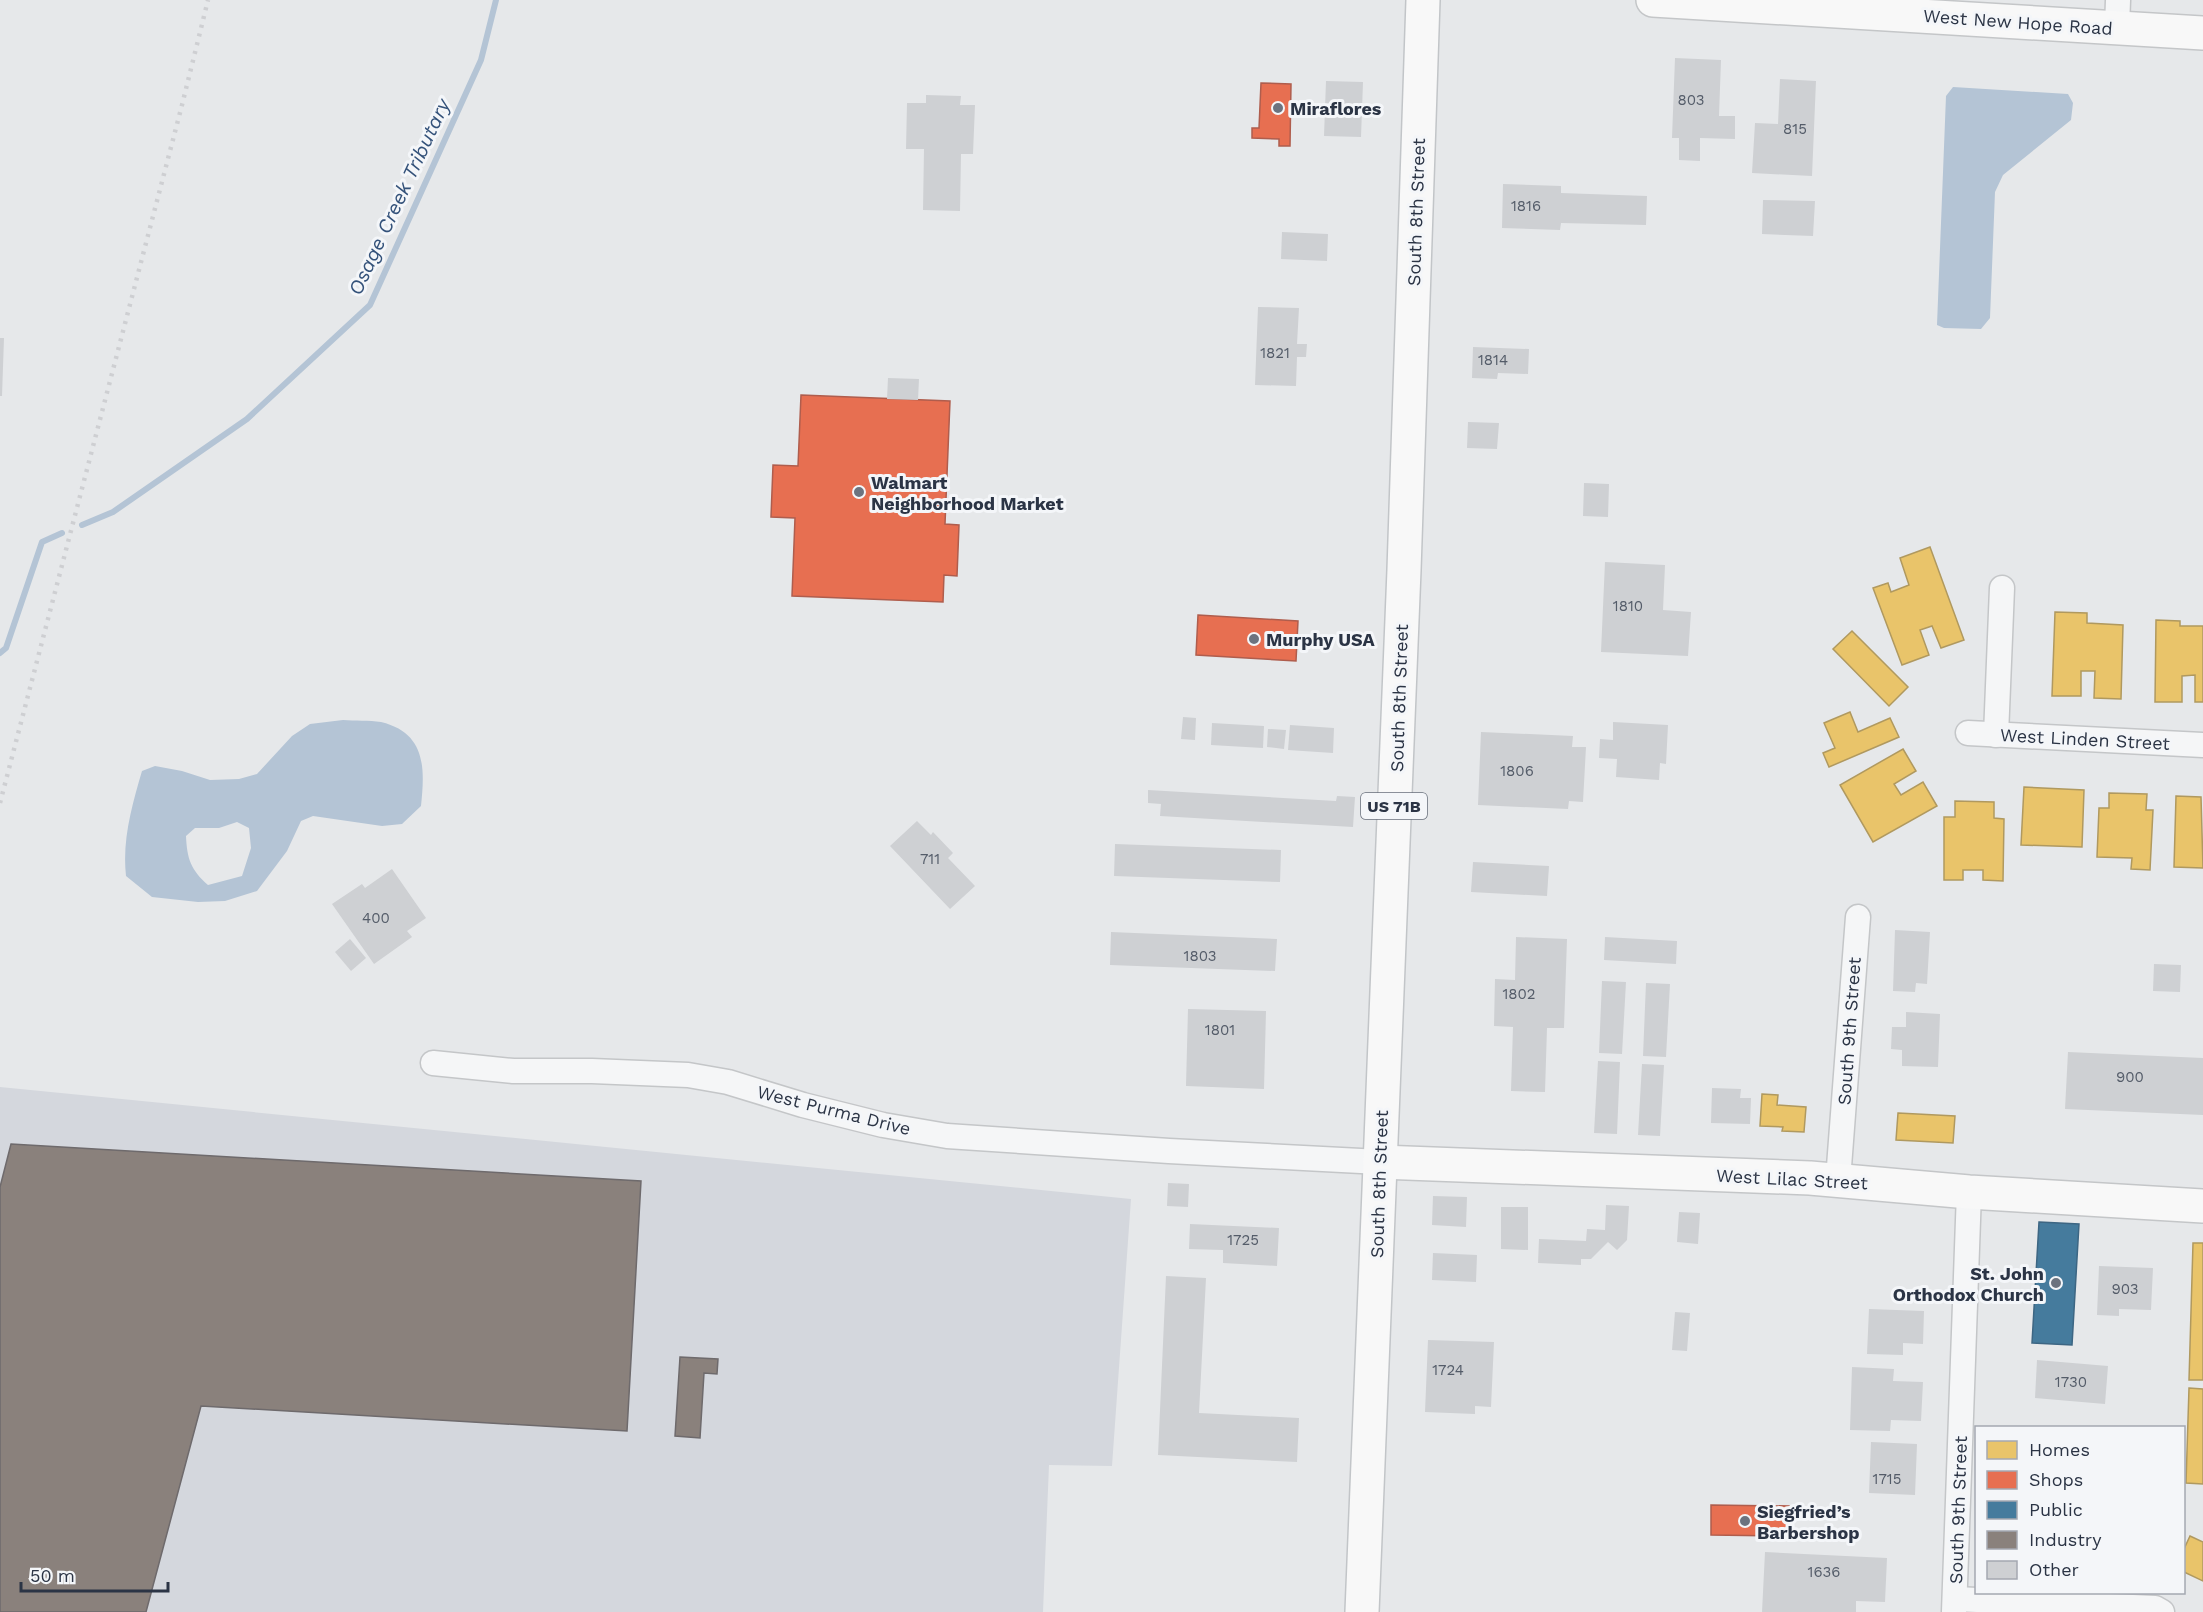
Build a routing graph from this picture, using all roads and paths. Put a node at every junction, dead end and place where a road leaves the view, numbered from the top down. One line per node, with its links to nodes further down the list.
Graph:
1 (1423, 0): 11 (main road, South 8th Street / US 71B)
2 (1653, 0): 3 (main road, West New Hope Road)
3 (2117, 14): 4 (main road, West New Hope Road)
4 (2203, 33)
5 (2002, 588): 7 (street)
6 (1968, 733): 7 (street, West Linden Street)
7 (1996, 735): 8 (street, West Linden Street)
8 (2203, 745)
9 (1858, 917): 12 (street, South 9th Street)
10 (433, 1063): 11 (street, West Purma Drive)
11 (1380, 1162): 12 (main road, West Lilac Street); 16 (main road, South 8th Street / US 71B)
12 (1838, 1180): 13 (main road, West Lilac Street)
13 (1969, 1192): 14 (main road, West Lilac Street); 15 (street, South 9th Street)
14 (2203, 1206)
15 (1955, 1605): 17 (street)
16 (1362, 1612)
17 (2162, 1612)

